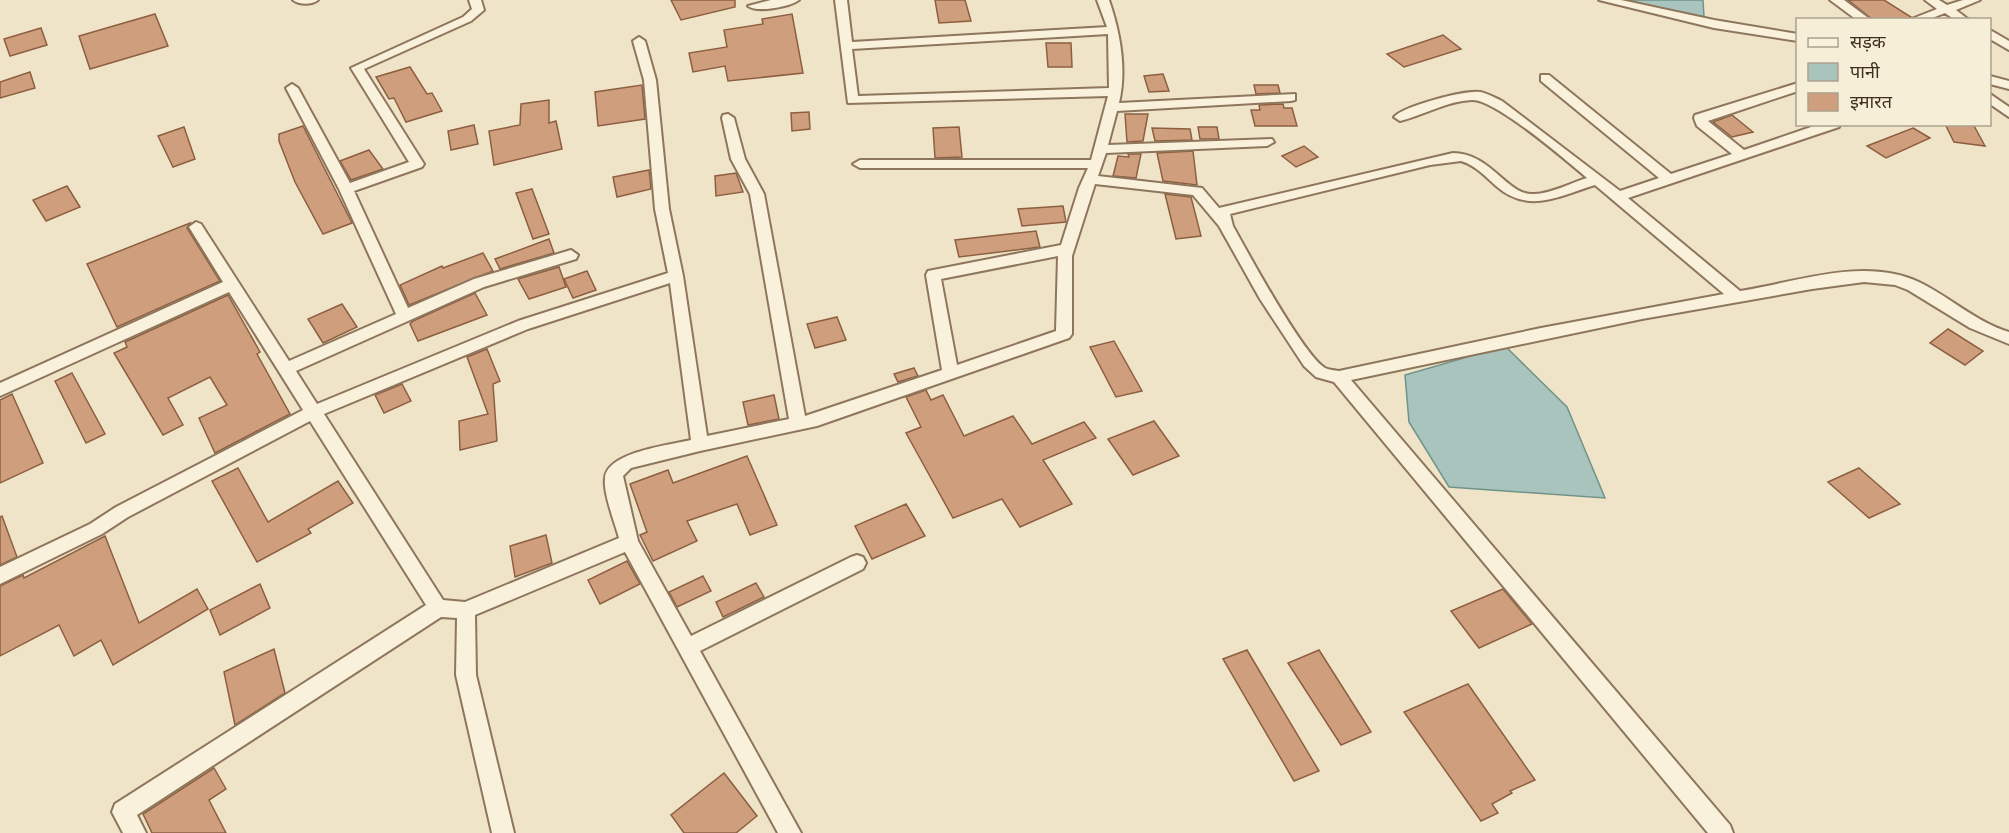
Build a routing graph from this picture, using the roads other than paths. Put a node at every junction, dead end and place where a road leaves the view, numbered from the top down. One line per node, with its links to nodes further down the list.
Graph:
1 (299, 0): 2 (street)
2 (312, 0)
3 (475, 0): 40 (street)
4 (793, 0): 11 (street)
5 (841, 0): 20 (street)
6 (1103, 0): 16 (street)
7 (1605, 0): 18 (street)
8 (1836, 0): 13 (street)
9 (1932, 0): 12 (street)
10 (1974, 0): 12 (street)
11 (754, 6)
12 (1946, 9): 14 (street); 15 (street)
13 (1863, 18)
14 (1920, 18)
15 (1961, 18)
16 (1114, 30): 20 (street); 28 (street)
17 (1991, 35): 21 (street)
18 (1796, 38)
19 (639, 41): 46 (street)
20 (846, 46): 28 (street)
21 (2009, 46)
22 (1545, 78): 38 (street)
23 (1991, 80): 24 (street)
24 (2009, 85)
25 (1796, 87): 35 (street)
26 (292, 88): 40 (street)
27 (1291, 97): 28 (street)
28 (1114, 100): 37 (street)
29 (1991, 100): 30 (street)
30 (2009, 113)
31 (1400, 117): 39 (street)
32 (728, 118): 56 (street)
33 (1828, 126): 35 (street)
34 (1267, 142): 37 (street)
35 (1742, 155): 38 (street)
36 (860, 164): 37 (street)
37 (1096, 164): 42 (street); 44 (street)
38 (1670, 179): 41 (street)
39 (1596, 180): 41 (street); 42 (street)
40 (346, 189): 49 (street)
41 (1616, 197): 48 (street)
42 (1223, 222): 53 (street)
43 (196, 227): 47 (street)
44 (1066, 249): 52 (street); 52 (street)
45 (570, 255): 49 (street)
46 (676, 276): 55 (street); 57 (street)
47 (233, 284): 51 (street); 54 (street)
48 (1737, 297): 50 (street); 53 (street)
49 (404, 315): 51 (street)
50 (2009, 338)
51 (286, 369): 55 (street)
52 (950, 373): 56 (street)
53 (1339, 377): 67 (street)
54 (0, 390)
55 (313, 412): 60 (street); 61 (street)
56 (798, 425): 57 (street)
57 (699, 444): 58 (street)
58 (629, 542): 62 (street); 63 (street)
59 (857, 563): 63 (street)
60 (0, 576)
61 (438, 608): 62 (street); 64 (street)
62 (466, 610): 65 (street)
63 (688, 647): 66 (street)
64 (135, 833)
65 (503, 833)
66 (790, 833)
67 (1722, 833)

